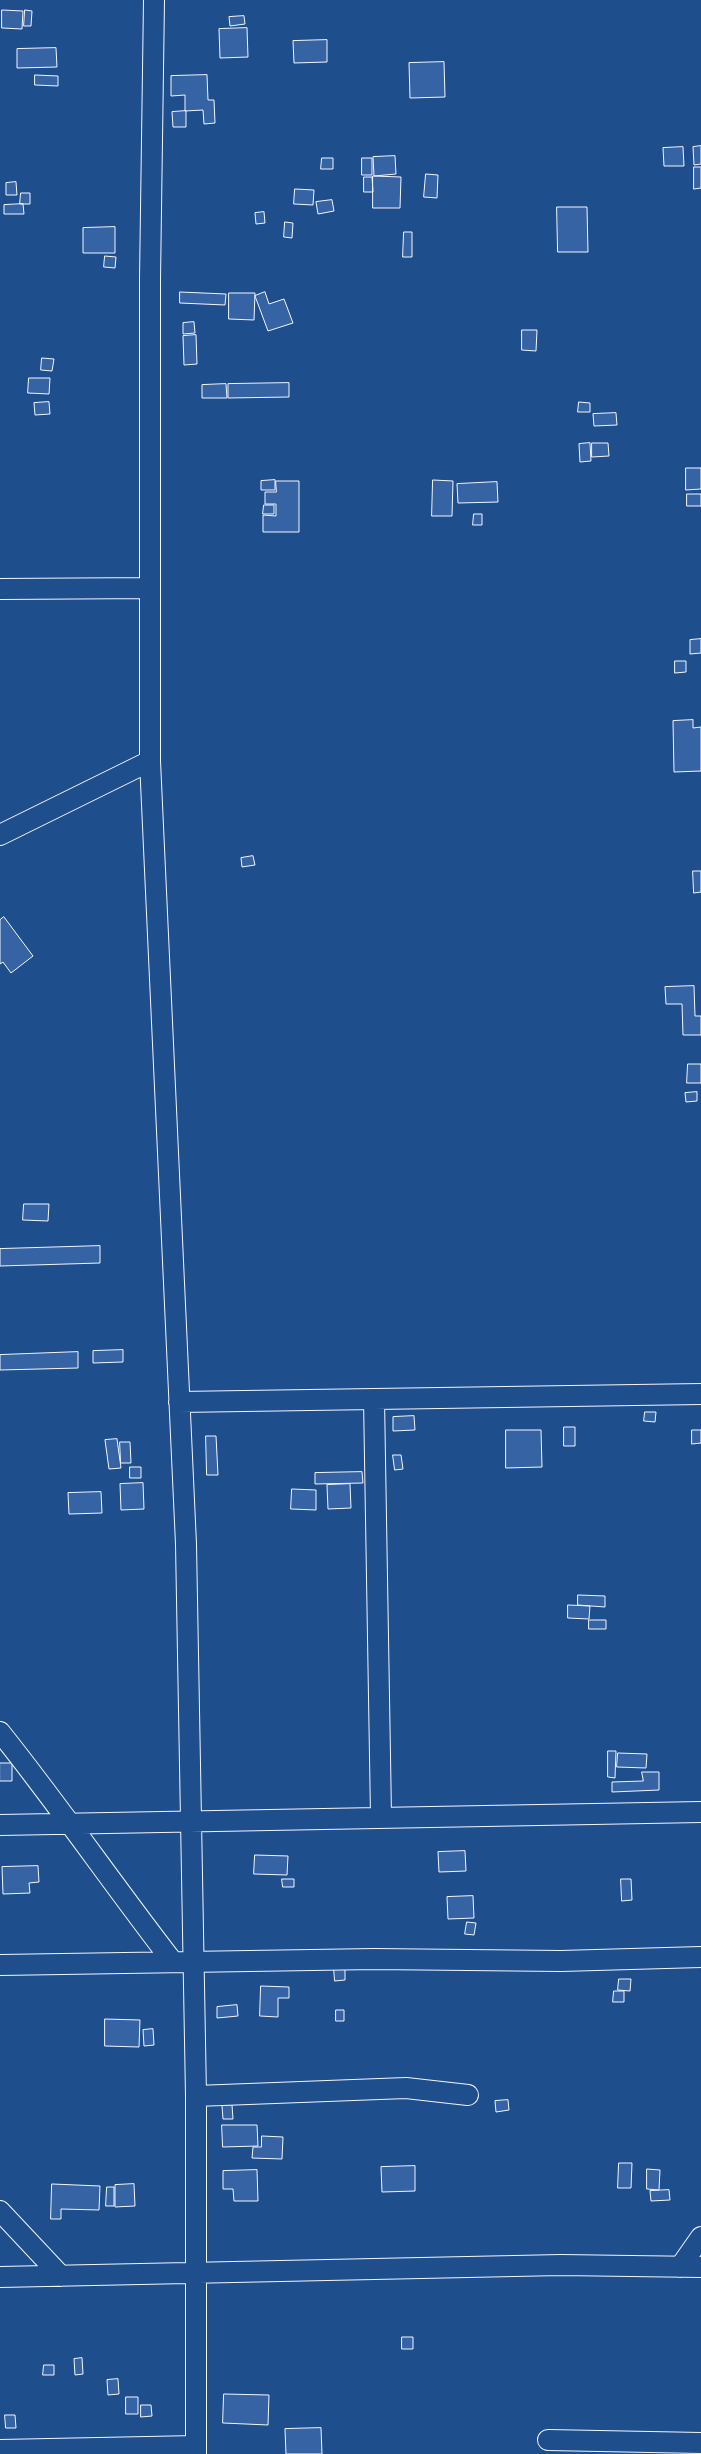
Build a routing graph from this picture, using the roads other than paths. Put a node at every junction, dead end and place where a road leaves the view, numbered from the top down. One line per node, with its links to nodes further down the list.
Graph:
1 (154, 0): 2 (street)
2 (150, 588): 3 (street); 4 (street)
3 (0, 589)
4 (150, 761): 5 (street); 8 (street)
5 (0, 835)
6 (701, 1394): 7 (street)
7 (374, 1399): 8 (street); 11 (street)
8 (179, 1402): 12 (street)
9 (0, 1732): 13 (street)
10 (701, 1812): 11 (street)
11 (381, 1816): 12 (street)
12 (191, 1821): 13 (street); 16 (street)
13 (70, 1823): 14 (street); 17 (street)
14 (0, 1825)
15 (701, 1957): 16 (street)
16 (194, 1961): 17 (street); 20 (street)
17 (173, 1962): 18 (street)
18 (0, 1965)
19 (468, 2094): 20 (street)
20 (196, 2096): 25 (street)
21 (0, 2210): 26 (street)
22 (701, 2237): 23 (street)
23 (680, 2267): 24 (street); 25 (street)
24 (701, 2267)
25 (195, 2275): 26 (street); 31 (street)
26 (61, 2276): 27 (street)
27 (0, 2277)
28 (548, 2440): 29 (street)
29 (699, 2447)
30 (0, 2450): 31 (street)
31 (196, 2450)

